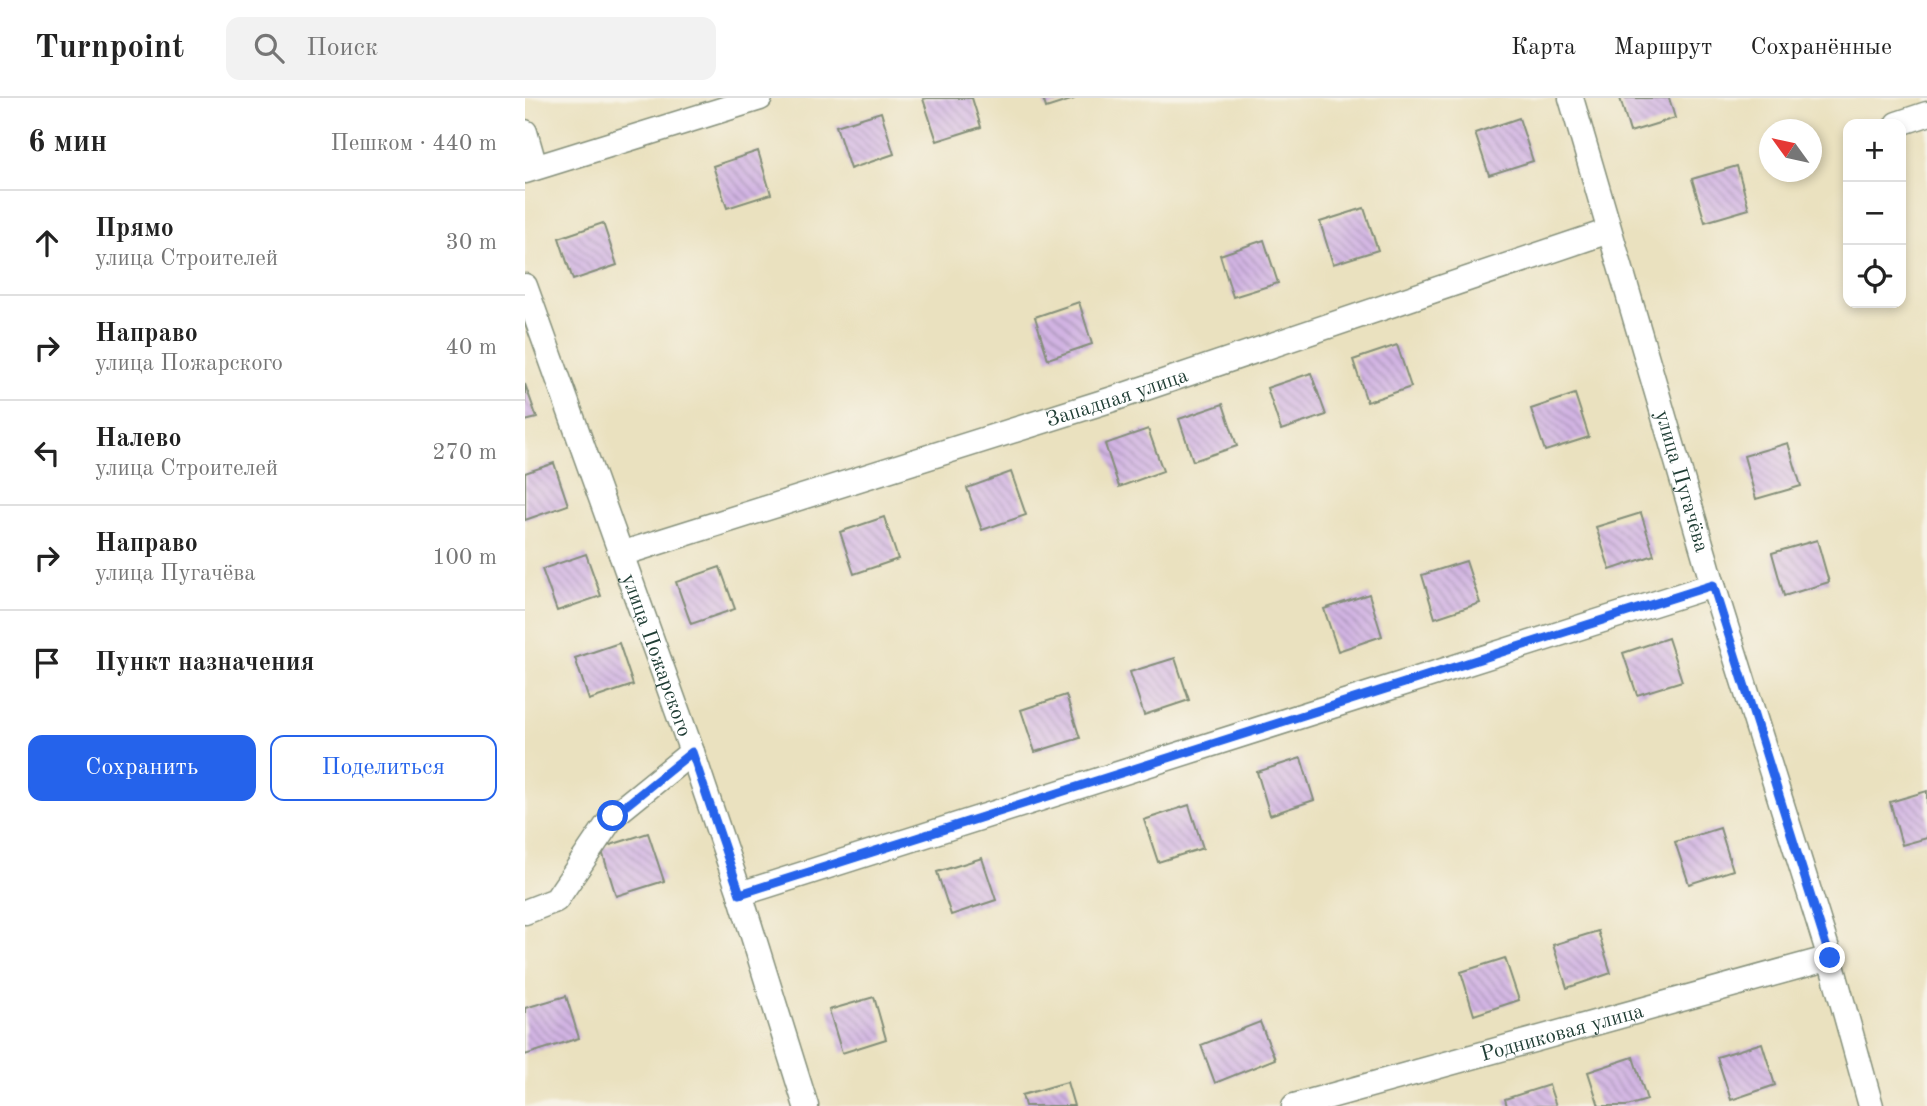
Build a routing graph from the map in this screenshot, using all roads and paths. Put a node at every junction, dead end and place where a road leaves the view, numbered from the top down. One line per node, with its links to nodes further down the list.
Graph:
1 (759, 98): 6 (street)
2 (1571, 98): 7 (street, улица Пугачёва)
3 (1927, 114): 4 (street)
4 (1906, 121)
5 (525, 132): 6 (street)
6 (530, 169)
7 (1609, 230): 9 (street, Западная улица); 10 (street, улица Пугачёва)
8 (525, 286): 9 (street, улица Пожарского)
9 (621, 554): 11 (street, улица Пожарского)
10 (1713, 585): 12 (street); 14 (street, улица Пугачёва)
11 (692, 752): 12 (street, улица Пожарского); 13 (street)
12 (740, 894): 15 (street, улица Пожарского)
13 (525, 912)
14 (1830, 958): 16 (street, Родниковая улица); 17 (street, улица Пугачёва)
15 (806, 1106)
16 (1294, 1106)
17 (1871, 1106)

